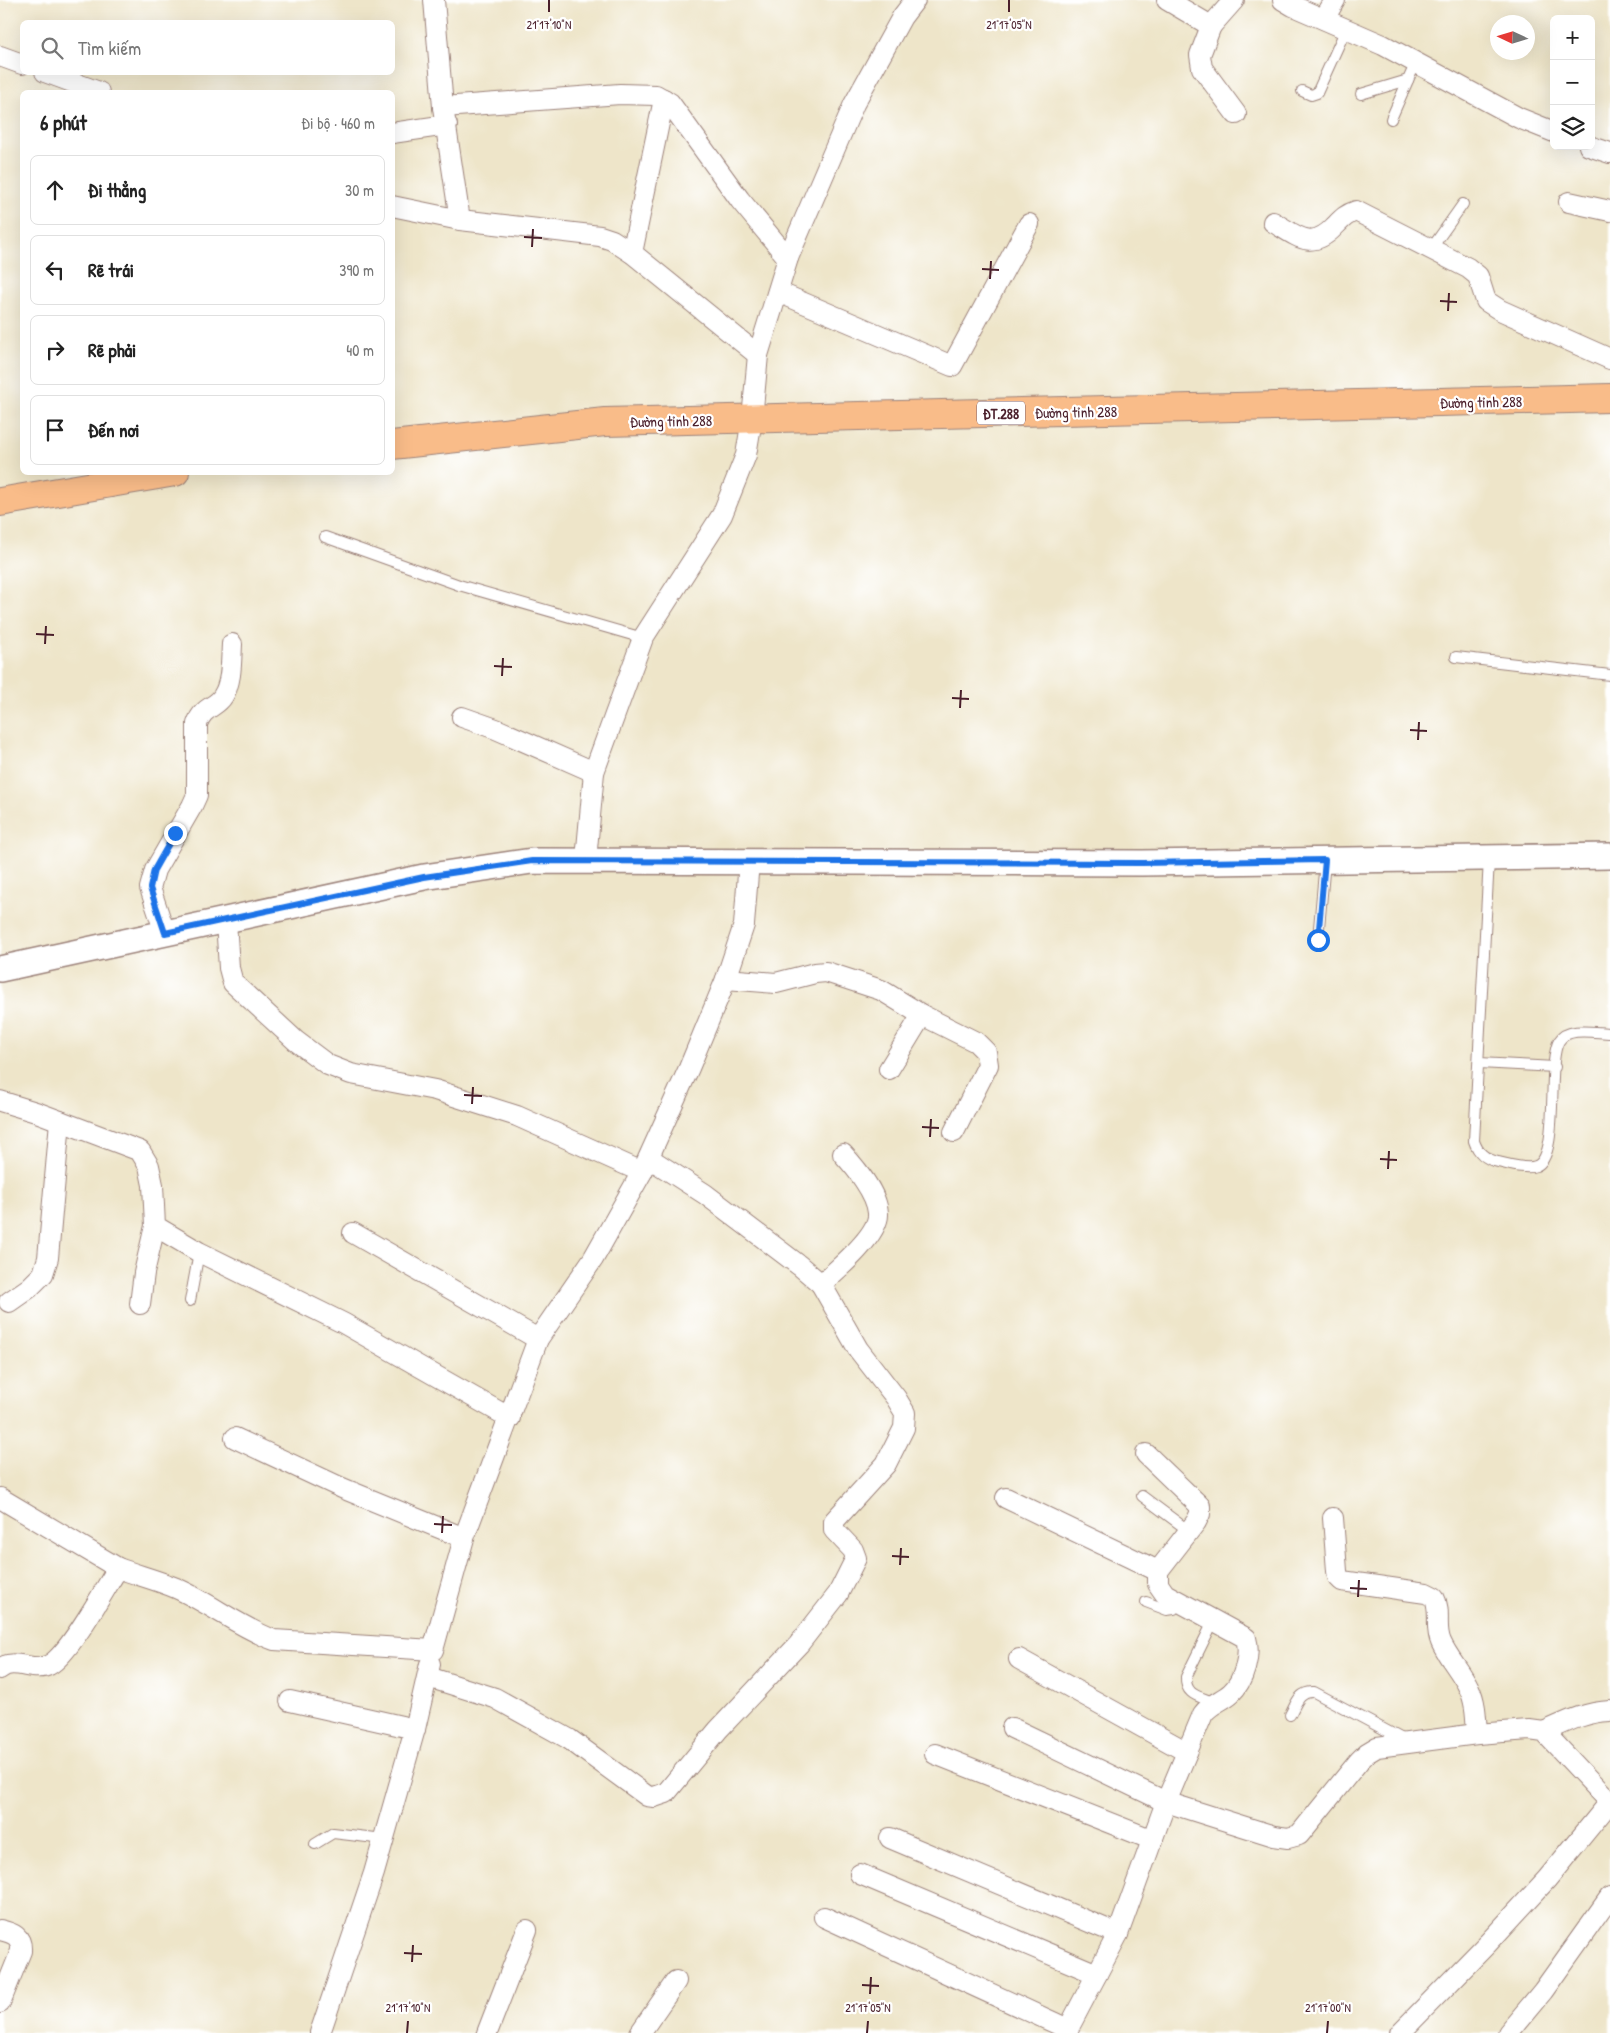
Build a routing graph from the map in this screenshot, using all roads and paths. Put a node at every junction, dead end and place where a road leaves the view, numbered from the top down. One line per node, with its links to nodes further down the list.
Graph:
1 (434, 0): 19 (street)
2 (914, 0): 34 (street)
3 (1167, 0): 8 (street)
4 (1234, 0): 8 (street)
5 (1282, 0): 7 (street)
6 (1335, 0): 7 (street)
7 (1324, 19): 9 (street)
8 (1211, 26): 18 (street)
9 (1346, 29): 12 (street); 15 (lane)
10 (0, 56): 11 (street)
11 (20, 63)
12 (1412, 71): 16 (lane); 20 (lane); 21 (street)
13 (53, 75): 14 (street)
14 (94, 90)
15 (1302, 91)
16 (1360, 94)
17 (664, 99): 19 (street); 33 (street); 34 (street)
18 (1236, 114)
19 (445, 116): 22 (street); 29 (street)
20 (1391, 119)
21 (1550, 130)
22 (395, 132)
23 (1595, 148): 24 (street)
24 (1610, 153)
25 (1569, 202): 28 (street)
26 (1463, 204): 32 (lane)
27 (395, 207): 29 (street)
28 (1610, 211)
29 (460, 220): 33 (street)
30 (1273, 222): 32 (street)
31 (1029, 224): 35 (street)
32 (1430, 249): 37 (street)
33 (632, 253): 36 (street)
34 (788, 258): 35 (street)
35 (778, 292): 36 (street)
36 (758, 355): 39 (street)
37 (1610, 360)
38 (1610, 398): 39 (main road, Đường tỉnh 288 / ĐT.288)
39 (752, 419): 40 (main road, Đường tỉnh 288 / ĐT.288); 44 (street)
40 (395, 446)
41 (158, 475): 42 (main road)
42 (0, 502)
43 (325, 537): 44 (lane)
44 (643, 638): 49 (street)
45 (232, 644): 56 (street)
46 (1456, 657): 47 (lane)
47 (1610, 675)
48 (462, 717): 49 (street)
49 (594, 772): 52 (street)
50 (1610, 856): 51 (street)
51 (1488, 859): 53 (street); 62 (lane)
52 (586, 860): 54 (street); 55 (street)
53 (1325, 860): 54 (street); 57 (lane)
54 (749, 861): 59 (street)
55 (226, 920): 56 (street); 69 (street)
56 (165, 933): 58 (street)
57 (1318, 940)
58 (0, 969)
59 (726, 979): 60 (street); 69 (street)
60 (922, 1014): 64 (street); 67 (street)
61 (1610, 1034): 63 (lane)
62 (1479, 1063): 63 (lane); 63 (lane)
63 (1555, 1067)
64 (889, 1069)
65 (0, 1100): 66 (street)
66 (60, 1120): 70 (street); 75 (street)
67 (954, 1132)
68 (843, 1154): 73 (street)
69 (646, 1165): 73 (street); 77 (street)
70 (155, 1226): 72 (street); 76 (street)
71 (353, 1233): 77 (street)
72 (199, 1252): 74 (lane); 78 (street)
73 (821, 1284): 95 (street)
74 (190, 1301)
75 (9, 1302)
76 (140, 1304)
77 (538, 1339): 78 (street)
78 (510, 1418): 86 (street)
79 (235, 1438): 86 (street)
80 (1146, 1454): 85 (street)
81 (1142, 1496): 85 (lane)
82 (0, 1498): 87 (street)
83 (1006, 1498): 88 (street)
84 (1332, 1518): 103 (street)
85 (1189, 1531): 88 (street)
86 (464, 1538): 92 (street)
87 (118, 1568): 92 (street); 94 (street)
88 (1158, 1571): 90 (street)
89 (1146, 1602): 90 (lane)
90 (1180, 1602): 91 (street)
91 (1214, 1620): 97 (lane); 97 (street)
92 (433, 1650): 95 (street)
93 (1019, 1659): 105 (street)
94 (0, 1669)
95 (428, 1677): 101 (street)
96 (290, 1701): 101 (street)
97 (1215, 1704): 105 (street)
98 (1610, 1711): 102 (street)
99 (1290, 1715): 104 (lane)
100 (1012, 1728): 107 (street)
101 (415, 1730): 110 (street)
102 (1544, 1732): 103 (street); 108 (street)
103 (1477, 1734): 104 (street)
104 (1412, 1743): 107 (street)
105 (1187, 1752): 107 (street)
106 (935, 1754): 111 (street)
107 (1166, 1802): 111 (street)
108 (1610, 1802): 126 (street)
109 (890, 1838): 118 (street)
110 (384, 1839): 112 (lane); 123 (street)
111 (1153, 1840): 118 (street)
112 (315, 1844)
113 (860, 1874): 119 (street)
114 (1610, 1897): 127 (street)
115 (824, 1917): 122 (street)
116 (0, 1930): 121 (street)
117 (526, 1930): 124 (street)
118 (1118, 1934): 119 (street)
119 (1097, 1974): 122 (street)
120 (676, 1981): 125 (street)
121 (0, 2002)
122 (1067, 2031)
123 (320, 2033)
124 (487, 2033)
125 (640, 2033)
126 (1400, 2033)
127 (1508, 2033)

